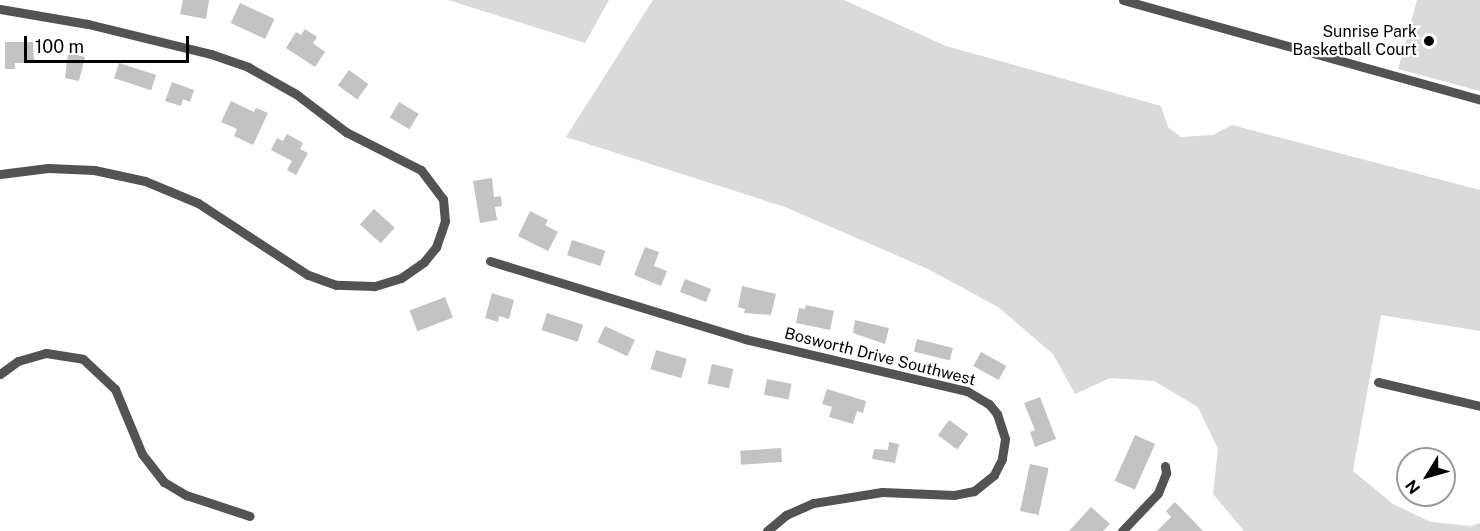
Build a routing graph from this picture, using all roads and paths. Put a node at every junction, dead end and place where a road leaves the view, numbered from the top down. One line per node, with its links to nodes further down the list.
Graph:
1 (1123, 0): 3 (street)
2 (0, 9): 4 (street)
3 (1480, 100)
4 (0, 174)
5 (490, 261): 11 (street, Bosworth Drive Southwest)
6 (0, 374): 10 (street)
7 (1378, 382): 8 (street)
8 (1480, 406)
9 (1165, 466): 12 (street)
10 (250, 516)
11 (767, 531)
12 (1122, 531)

